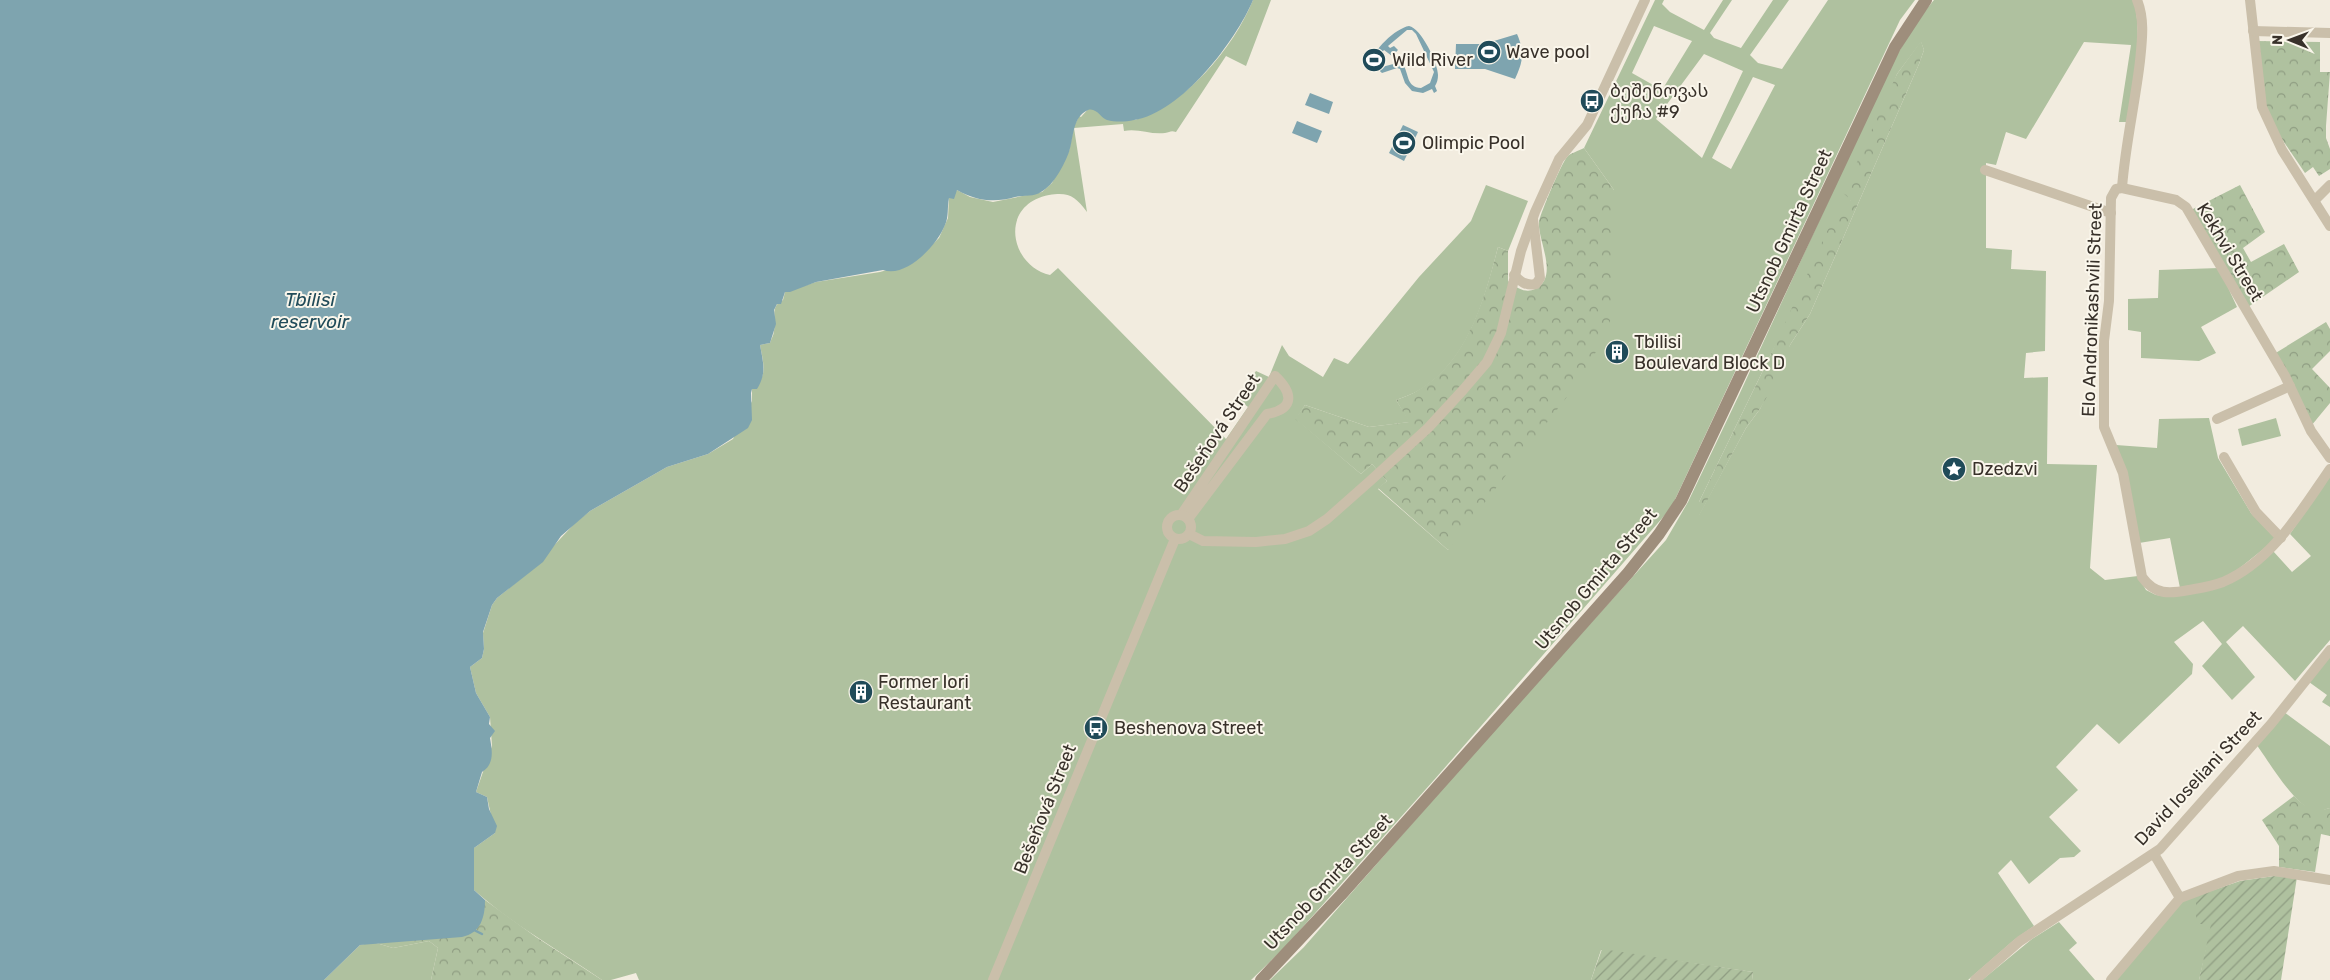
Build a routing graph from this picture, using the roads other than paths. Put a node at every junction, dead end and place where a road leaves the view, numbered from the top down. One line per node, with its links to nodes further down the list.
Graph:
1 (1644, 0): 12 (street)
2 (1926, 0): 29 (main road, Utsnob Gmirta Street)
3 (2138, 0): 9 (street)
4 (2250, 0): 5 (street)
5 (2253, 31): 6 (street); 10 (street)
6 (2330, 33)
7 (1985, 170): 11 (street)
8 (2330, 185): 10 (street)
9 (2122, 188): 11 (street, Elo Andronikashvili Street); 15 (street, Kekhvi Street)
10 (2315, 200): 13 (street)
11 (2111, 213): 22 (street, Elo Andronikashvili Street)
12 (1533, 217): 14 (street); 14 (street)
13 (2330, 226)
14 (1514, 275): 21 (street)
15 (2290, 386): 16 (street); 18 (street, Kekhvi Street)
16 (2217, 419)
17 (2224, 457): 22 (street)
18 (2330, 458)
19 (2330, 469): 22 (street, Elo Andronikashvili Street)
20 (1185, 517): 20 (street, Bešeňová Street); 21 (street); 23 (street)
21 (1189, 534): 23 (street)
22 (2281, 538)
23 (1175, 539): 28 (street, Bešeňová Street)
24 (2330, 650): 25 (street, David Ioseliani Street)
25 (2154, 854): 27 (street); 30 (street, David Ioseliani Street)
26 (2330, 880): 27 (street)
27 (2180, 898): 31 (street)
28 (993, 980)
29 (1261, 980)
30 (1975, 980)
31 (2111, 980)

